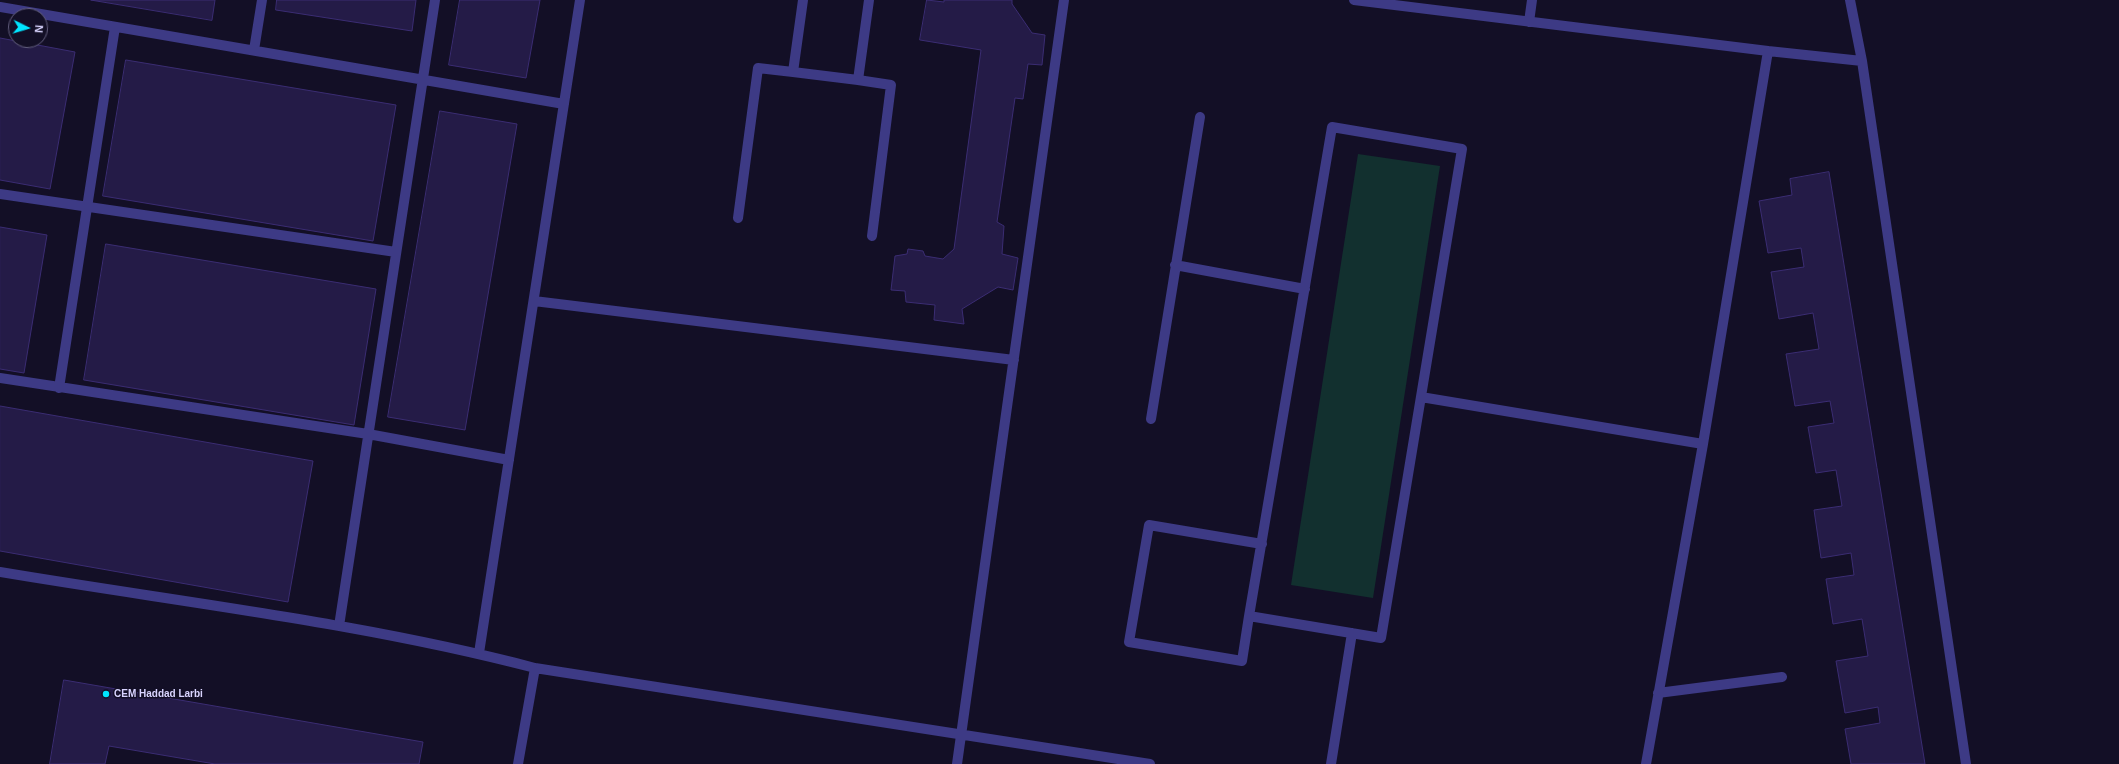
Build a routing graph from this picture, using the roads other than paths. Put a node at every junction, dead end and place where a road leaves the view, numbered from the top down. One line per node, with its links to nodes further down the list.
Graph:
1 (262, 0): 13 (street)
2 (435, 0): 17 (street)
3 (580, 0): 19 (street)
4 (803, 0): 16 (street)
5 (869, 0): 18 (street)
6 (1064, 0): 29 (street)
7 (1354, 0): 11 (street)
8 (1532, 0): 11 (street)
9 (1850, 0): 15 (street)
10 (0, 7): 12 (street)
11 (1529, 22): 14 (street)
12 (115, 27): 13 (street); 22 (street)
13 (254, 50): 17 (street)
14 (1768, 51): 15 (street); 35 (street)
15 (1862, 61): 52 (street)
16 (793, 72): 18 (street); 23 (street)
17 (423, 79): 19 (street); 25 (street)
18 (858, 80): 24 (street)
19 (564, 104): 28 (street)
20 (1200, 118): 26 (street)
21 (0, 194): 22 (street)
22 (87, 207): 25 (street); 31 (street)
23 (738, 218)
24 (872, 236)
25 (396, 252): 34 (street)
26 (1175, 266): 27 (street); 33 (street)
27 (1305, 289): 32 (street); 37 (street)
28 (534, 301): 29 (street); 36 (street)
29 (1014, 360): 46 (street)
30 (0, 378): 31 (street)
31 (59, 388): 34 (street)
32 (1421, 397): 35 (street); 41 (street)
33 (1150, 419)
34 (368, 434): 36 (street); 40 (street)
35 (1703, 444): 45 (street)
36 (509, 460): 42 (street)
37 (1262, 544): 39 (street); 39 (street)
38 (0, 572): 40 (street)
39 (1250, 616): 41 (street)
40 (339, 626): 42 (street)
41 (1352, 633): 50 (street)
42 (479, 653): 43 (street)
43 (535, 668): 46 (street); 47 (street)
44 (1782, 677): 45 (street)
45 (1658, 693): 51 (street)
46 (961, 734): 48 (street); 49 (street)
47 (518, 764)
48 (957, 764)
49 (1150, 764)
50 (1331, 764)
51 (1646, 764)
52 (1966, 764)

